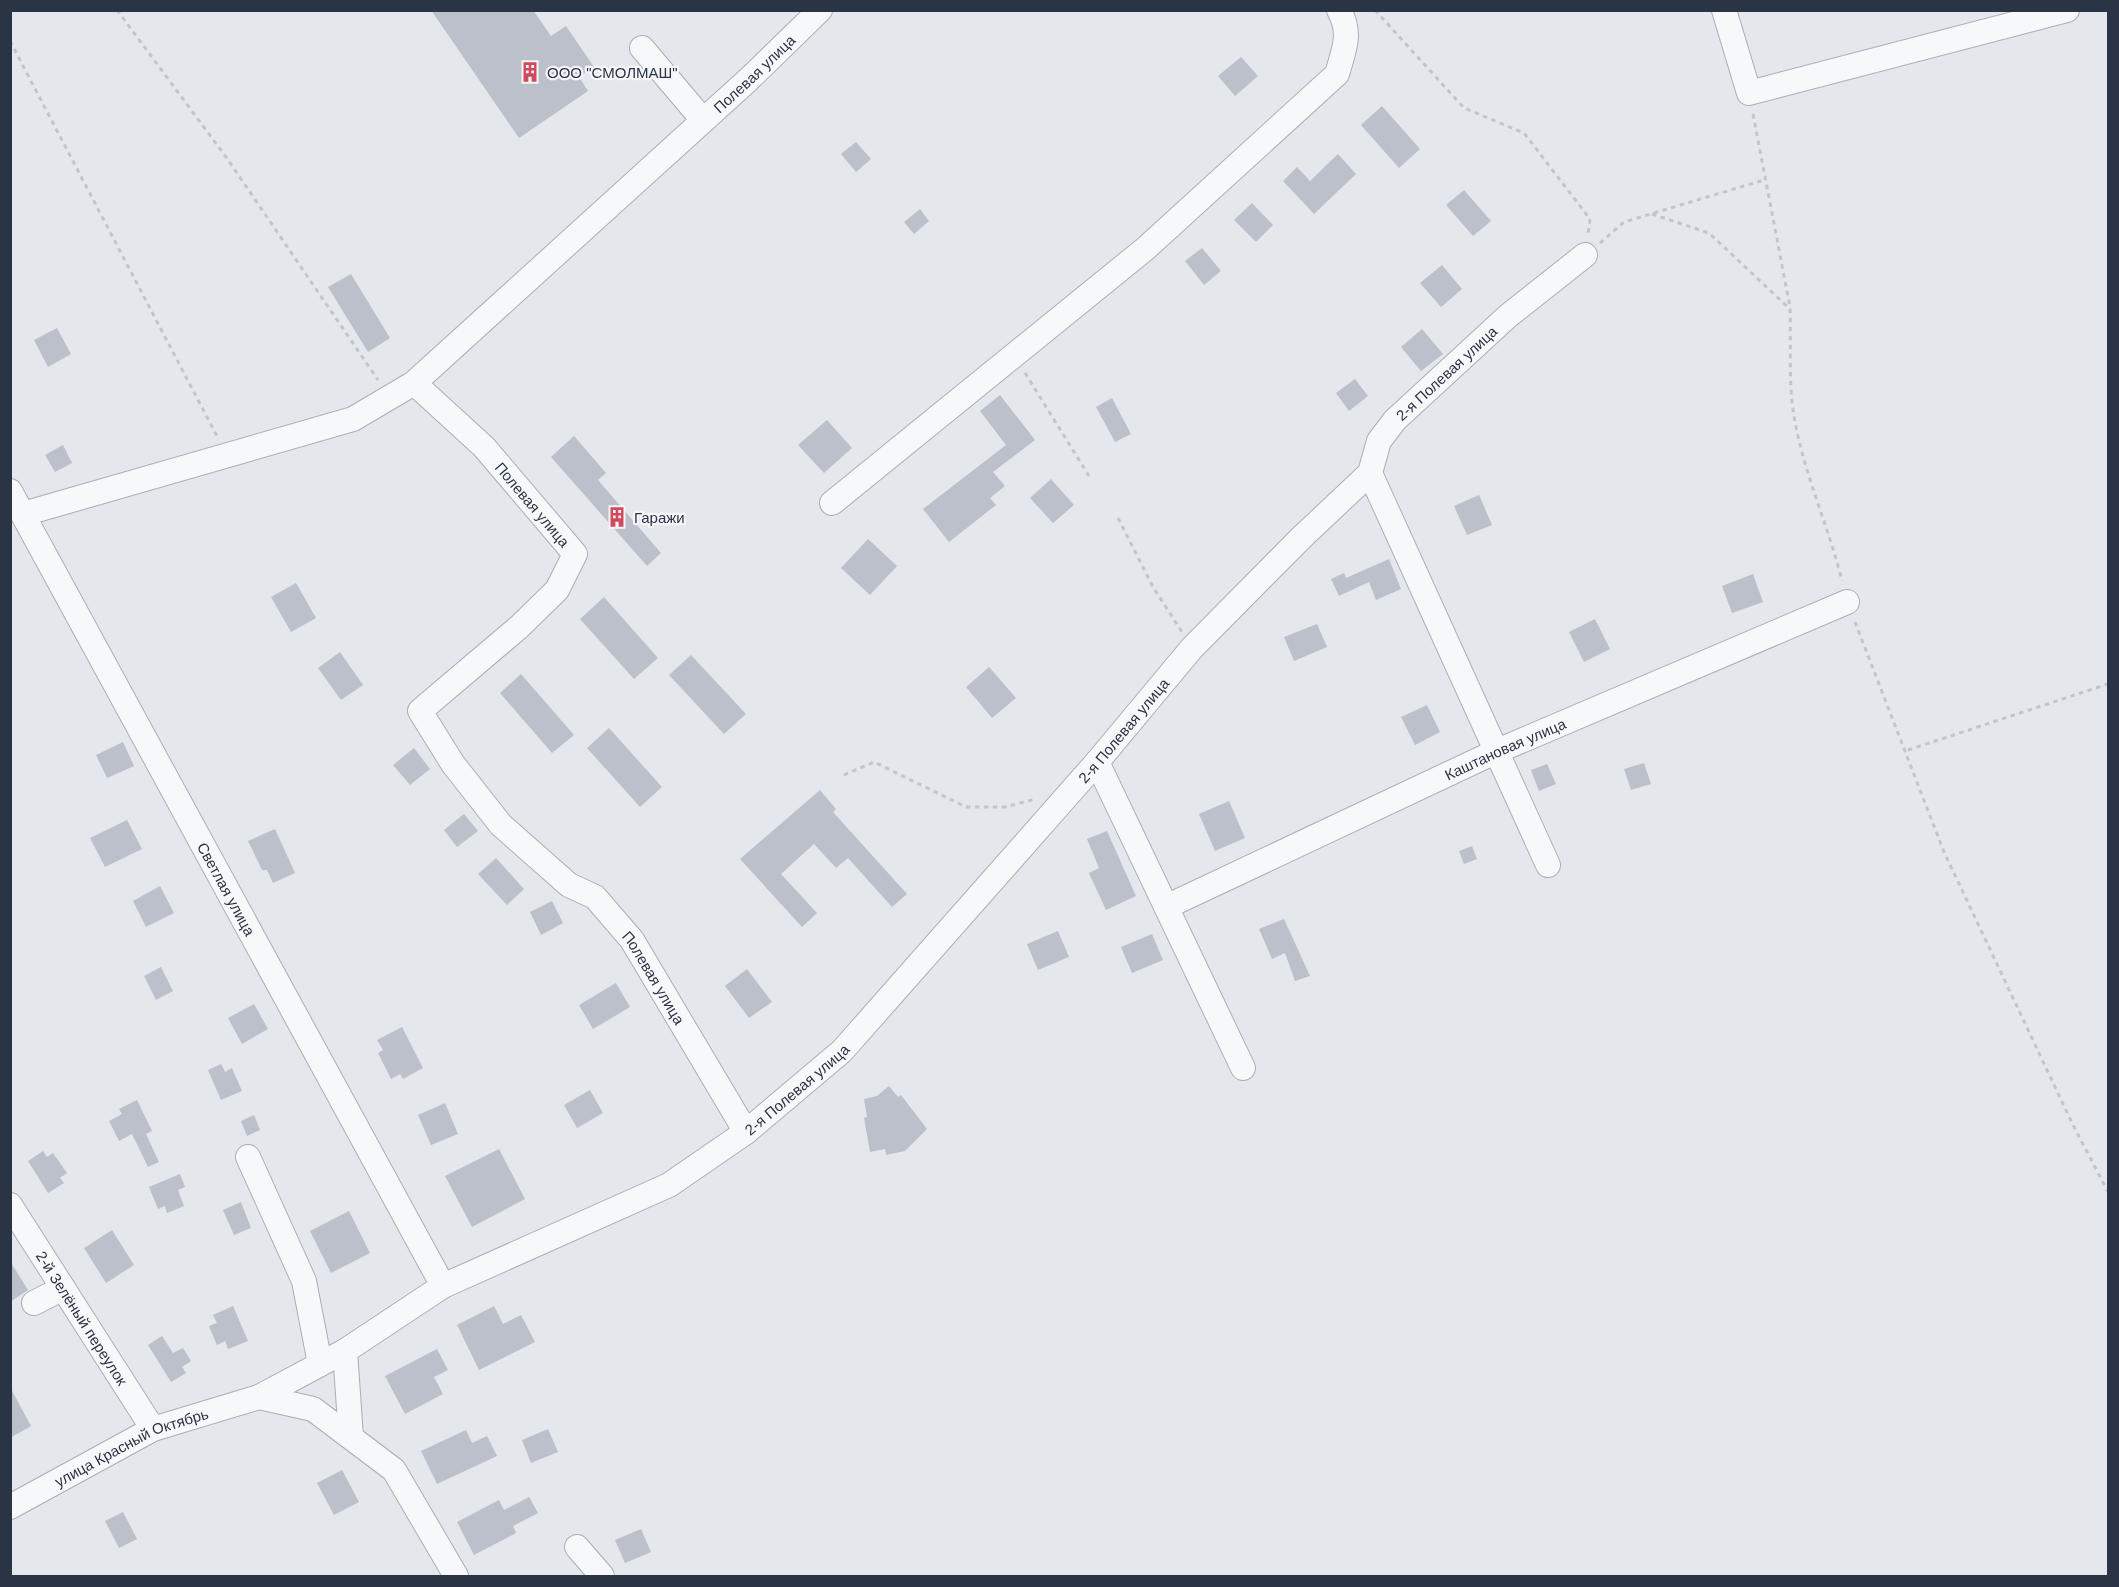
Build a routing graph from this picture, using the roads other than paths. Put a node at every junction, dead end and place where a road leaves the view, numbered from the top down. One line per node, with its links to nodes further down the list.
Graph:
1 (820, 10): 6 (street, Полевая улица)
2 (1339, 10): 11 (street)
3 (1724, 10): 4 (street)
4 (2067, 10)
5 (642, 48): 6 (street)
6 (703, 120): 8 (street, Полевая улица)
7 (1585, 255): 9 (street, 2-я Полевая улица)
8 (414, 383): 12 (street); 19 (street, Полевая улица)
9 (1370, 474): 14 (street); 15 (street, 2-я Полевая улица)
10 (10, 491): 12 (street, Светлая улица)
11 (832, 503)
12 (23, 514): 22 (street, Светлая улица)
13 (1847, 602): 14 (street, Каштановая улица)
14 (1495, 752): 16 (street); 17 (street, Каштановая улица)
15 (1097, 762): 17 (street); 19 (street, 2-я Полевая улица)
16 (1548, 865)
17 (1168, 906): 18 (street)
18 (1244, 1068)
19 (746, 1132): 22 (street, 2-я Полевая улица)
20 (248, 1157): 26 (street)
21 (10, 1206): 23 (street, 2-й Зелёный переулок)
22 (443, 1286): 25 (street, 2-я Полевая улица)
23 (63, 1288): 24 (street); 28 (street, 2-й Зелёный переулок)
24 (34, 1303)
25 (345, 1351): 26 (street, 2-я Полевая улица); 29 (street)
26 (320, 1364): 27 (street, улица Красный Октябрь)
27 (259, 1397): 28 (street, улица Красный Октябрь); 29 (street)
28 (153, 1429): 30 (street, улица Красный Октябрь)
29 (351, 1437): 32 (street)
30 (10, 1507)
31 (577, 1547): 33 (street)
32 (456, 1576)
33 (602, 1576)

